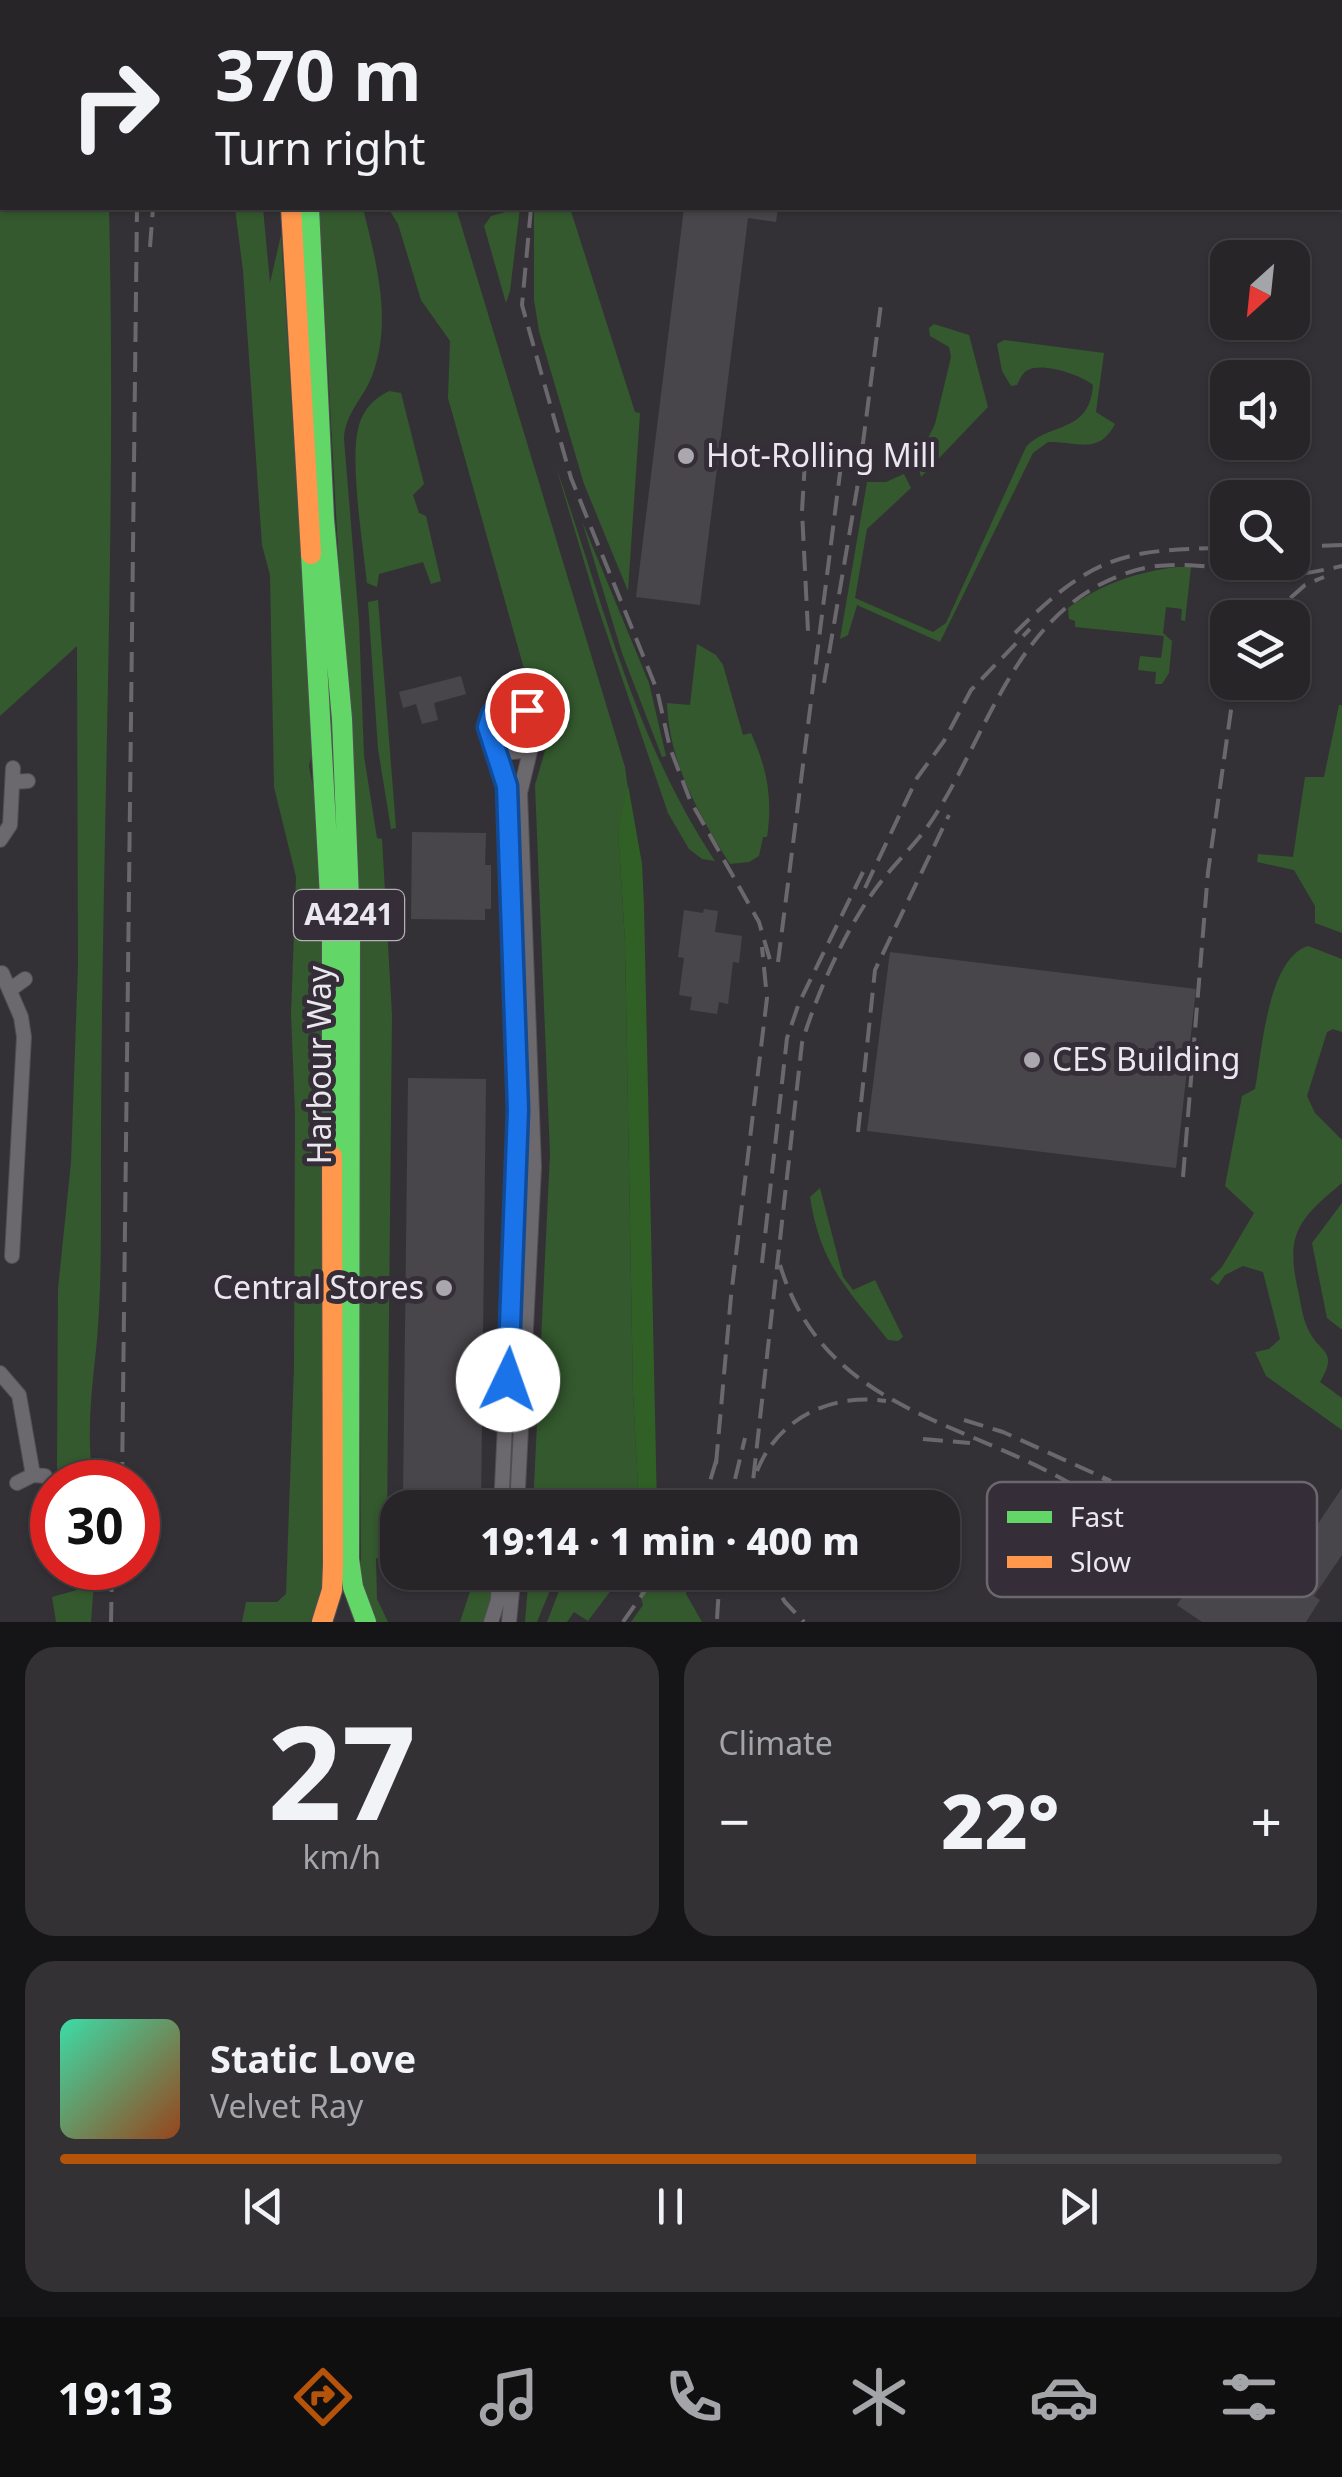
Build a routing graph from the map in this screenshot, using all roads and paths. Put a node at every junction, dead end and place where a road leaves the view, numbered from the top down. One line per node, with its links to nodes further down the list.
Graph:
1 (291, 210): 18 (main road, Harbour Way / A4241)
2 (309, 210): 19 (main road, Harbour Way / A4241)
3 (533, 739): 4 (street); 4 (street); 15 (street)
4 (496, 746): 14 (street)
5 (18, 777): 6 (street)
6 (0, 840)
7 (2, 974): 9 (street)
8 (25, 979): 9 (street)
9 (10, 989): 10 (street)
10 (7, 1173): 11 (street)
11 (17, 1247)
12 (0, 1372): 13 (street)
13 (18, 1483)
14 (503, 1490)
15 (519, 1490)
16 (498, 1590): 20 (street)
17 (512, 1590): 21 (street)
18 (322, 1622)
19 (366, 1622)
20 (491, 1622)
21 (509, 1622)

